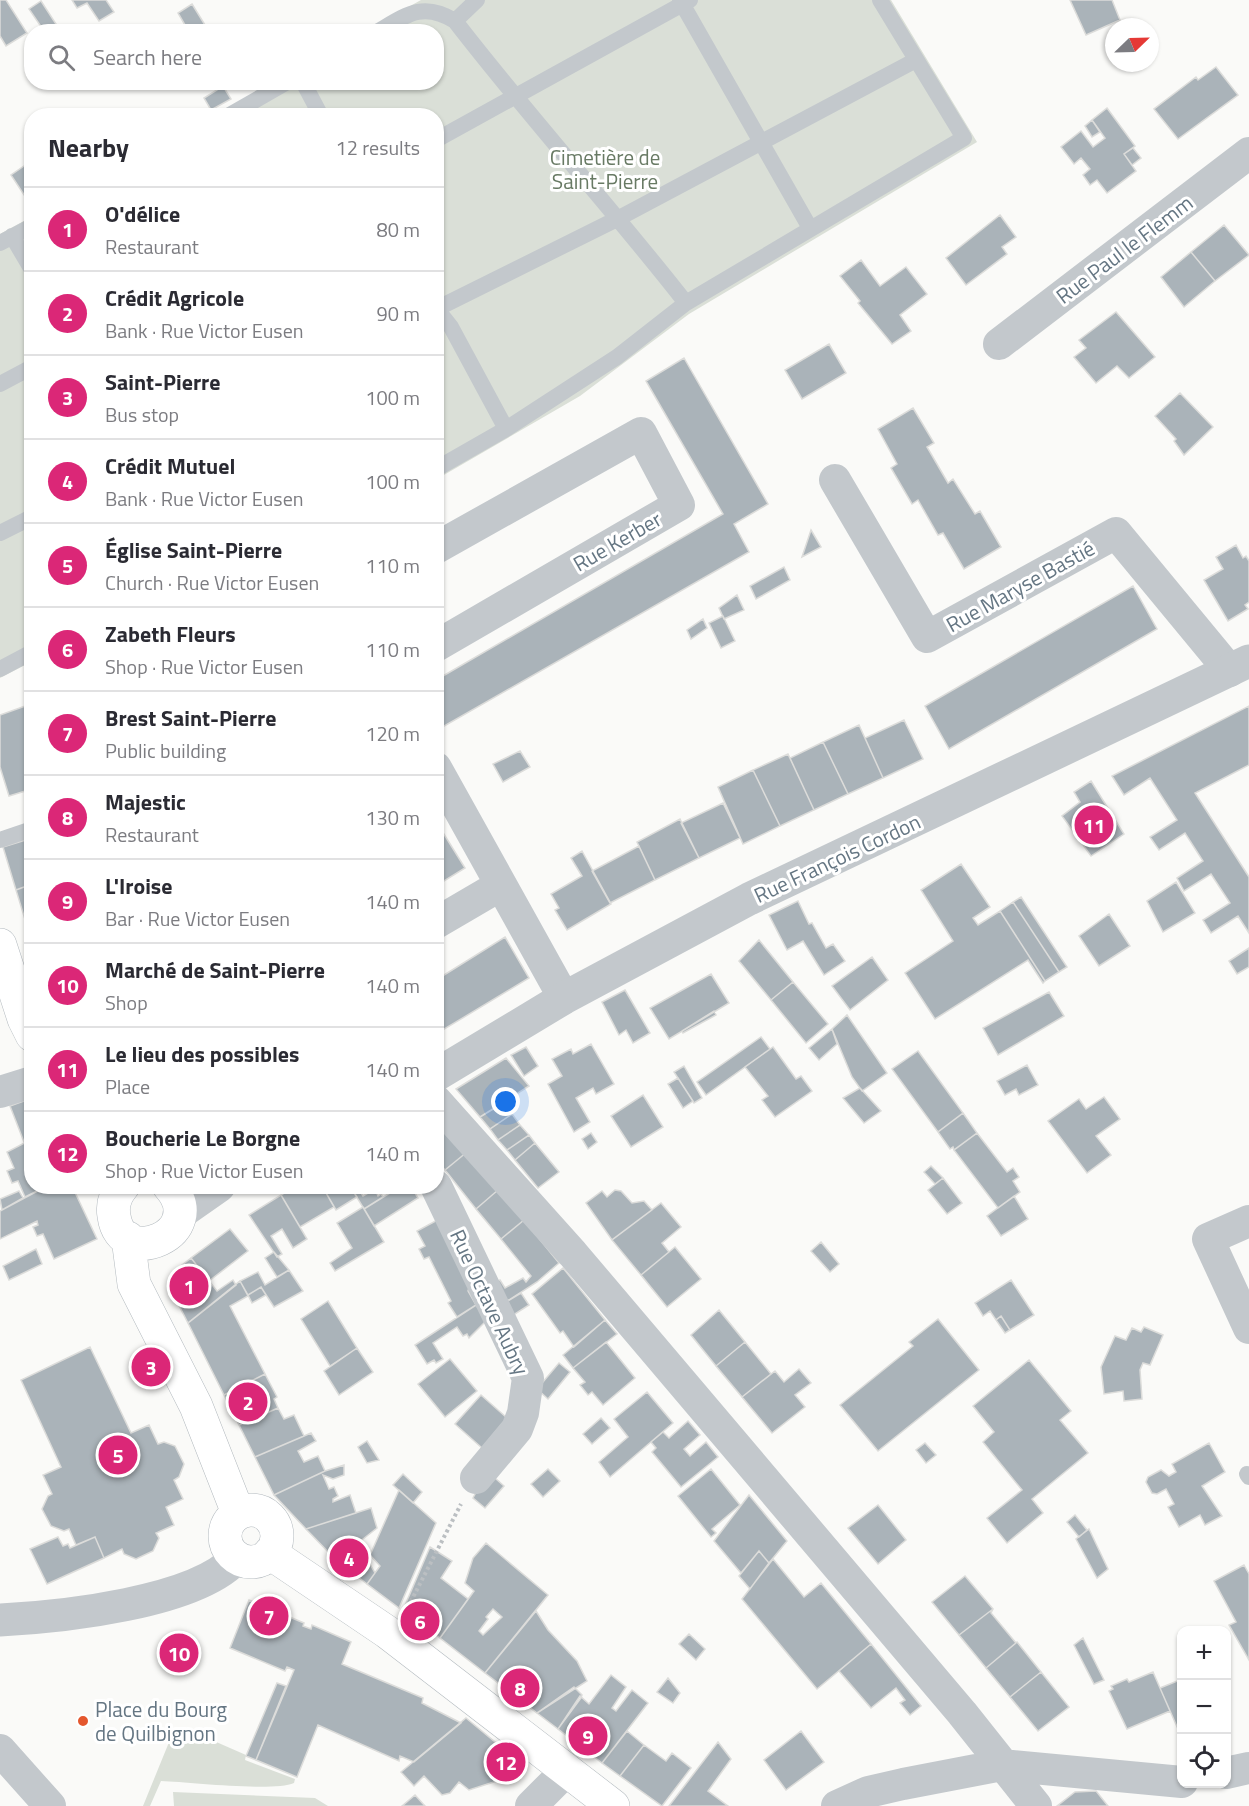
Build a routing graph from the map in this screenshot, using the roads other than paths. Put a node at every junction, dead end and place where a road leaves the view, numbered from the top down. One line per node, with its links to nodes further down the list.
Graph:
1 (477, 0): 4 (lane)
2 (880, 0): 6 (lane)
3 (684, 1): 9 (lane); 13 (lane)
4 (455, 21): 5 (lane); 9 (lane)
5 (391, 24)
6 (916, 60): 13 (lane); 16 (lane)
7 (273, 90): 10 (lane)
8 (307, 90): 11 (lane)
9 (514, 97): 12 (lane); 15 (lane)
10 (242, 108)
11 (317, 108)
12 (444, 136)
13 (761, 142): 15 (lane); 16 (lane)
14 (1249, 153): 23 (street, Rue Paul le Flemm)
15 (619, 218): 20 (lane); 21 (lane)
16 (810, 228): 20 (lane)
17 (24, 230): 18 (lane)
18 (6, 240): 19 (lane)
19 (24, 261)
20 (686, 303): 26 (lane)
21 (444, 305)
22 (444, 318): 26 (lane)
23 (999, 344)
24 (24, 371): 25 (lane)
25 (0, 384)
26 (506, 429): 27 (lane)
27 (444, 464)
28 (835, 480): 34 (street, Rue Maryse Bastié)
29 (24, 521): 30 (lane)
30 (0, 533)
31 (444, 544): 32 (street, Rue Kerber)
32 (444, 640)
33 (24, 656): 35 (lane)
34 (1239, 666): 42 (street, Rue François Cordon)
35 (0, 669)
36 (444, 782): 39 (street)
37 (24, 832): 38 (lane)
38 (0, 840)
39 (501, 885): 40 (street); 42 (street)
40 (444, 918)
41 (0, 945): 43 (main road)
42 (564, 998): 44 (street, Rue François Cordon)
43 (24, 1019)
44 (444, 1070)
45 (24, 1084): 46 (street)
46 (0, 1092)
47 (444, 1110): 61 (street)
48 (115, 1194): 53 (main road)
49 (193, 1194): 51 (street)
50 (440, 1194): 55 (street, Rue Octave Aubry)
51 (174, 1200): 53 (main road)
52 (1249, 1221): 54 (street)
53 (142, 1240): 56 (main road)
54 (1249, 1328)
55 (476, 1478)
56 (238, 1513): 57 (main road); 58 (main road)
57 (270, 1553): 58 (main road); 62 (main road)
58 (237, 1557): 59 (street)
59 (0, 1620)
60 (0, 1750): 66 (street)
61 (1002, 1765): 65 (street); 69 (street); 70 (street)
62 (565, 1768): 67 (street); 68 (main road)
63 (1249, 1768): 64 (street)
64 (1231, 1772)
65 (1177, 1782)
66 (50, 1806)
67 (531, 1806)
68 (613, 1806)
69 (837, 1806)
70 (1036, 1806)

